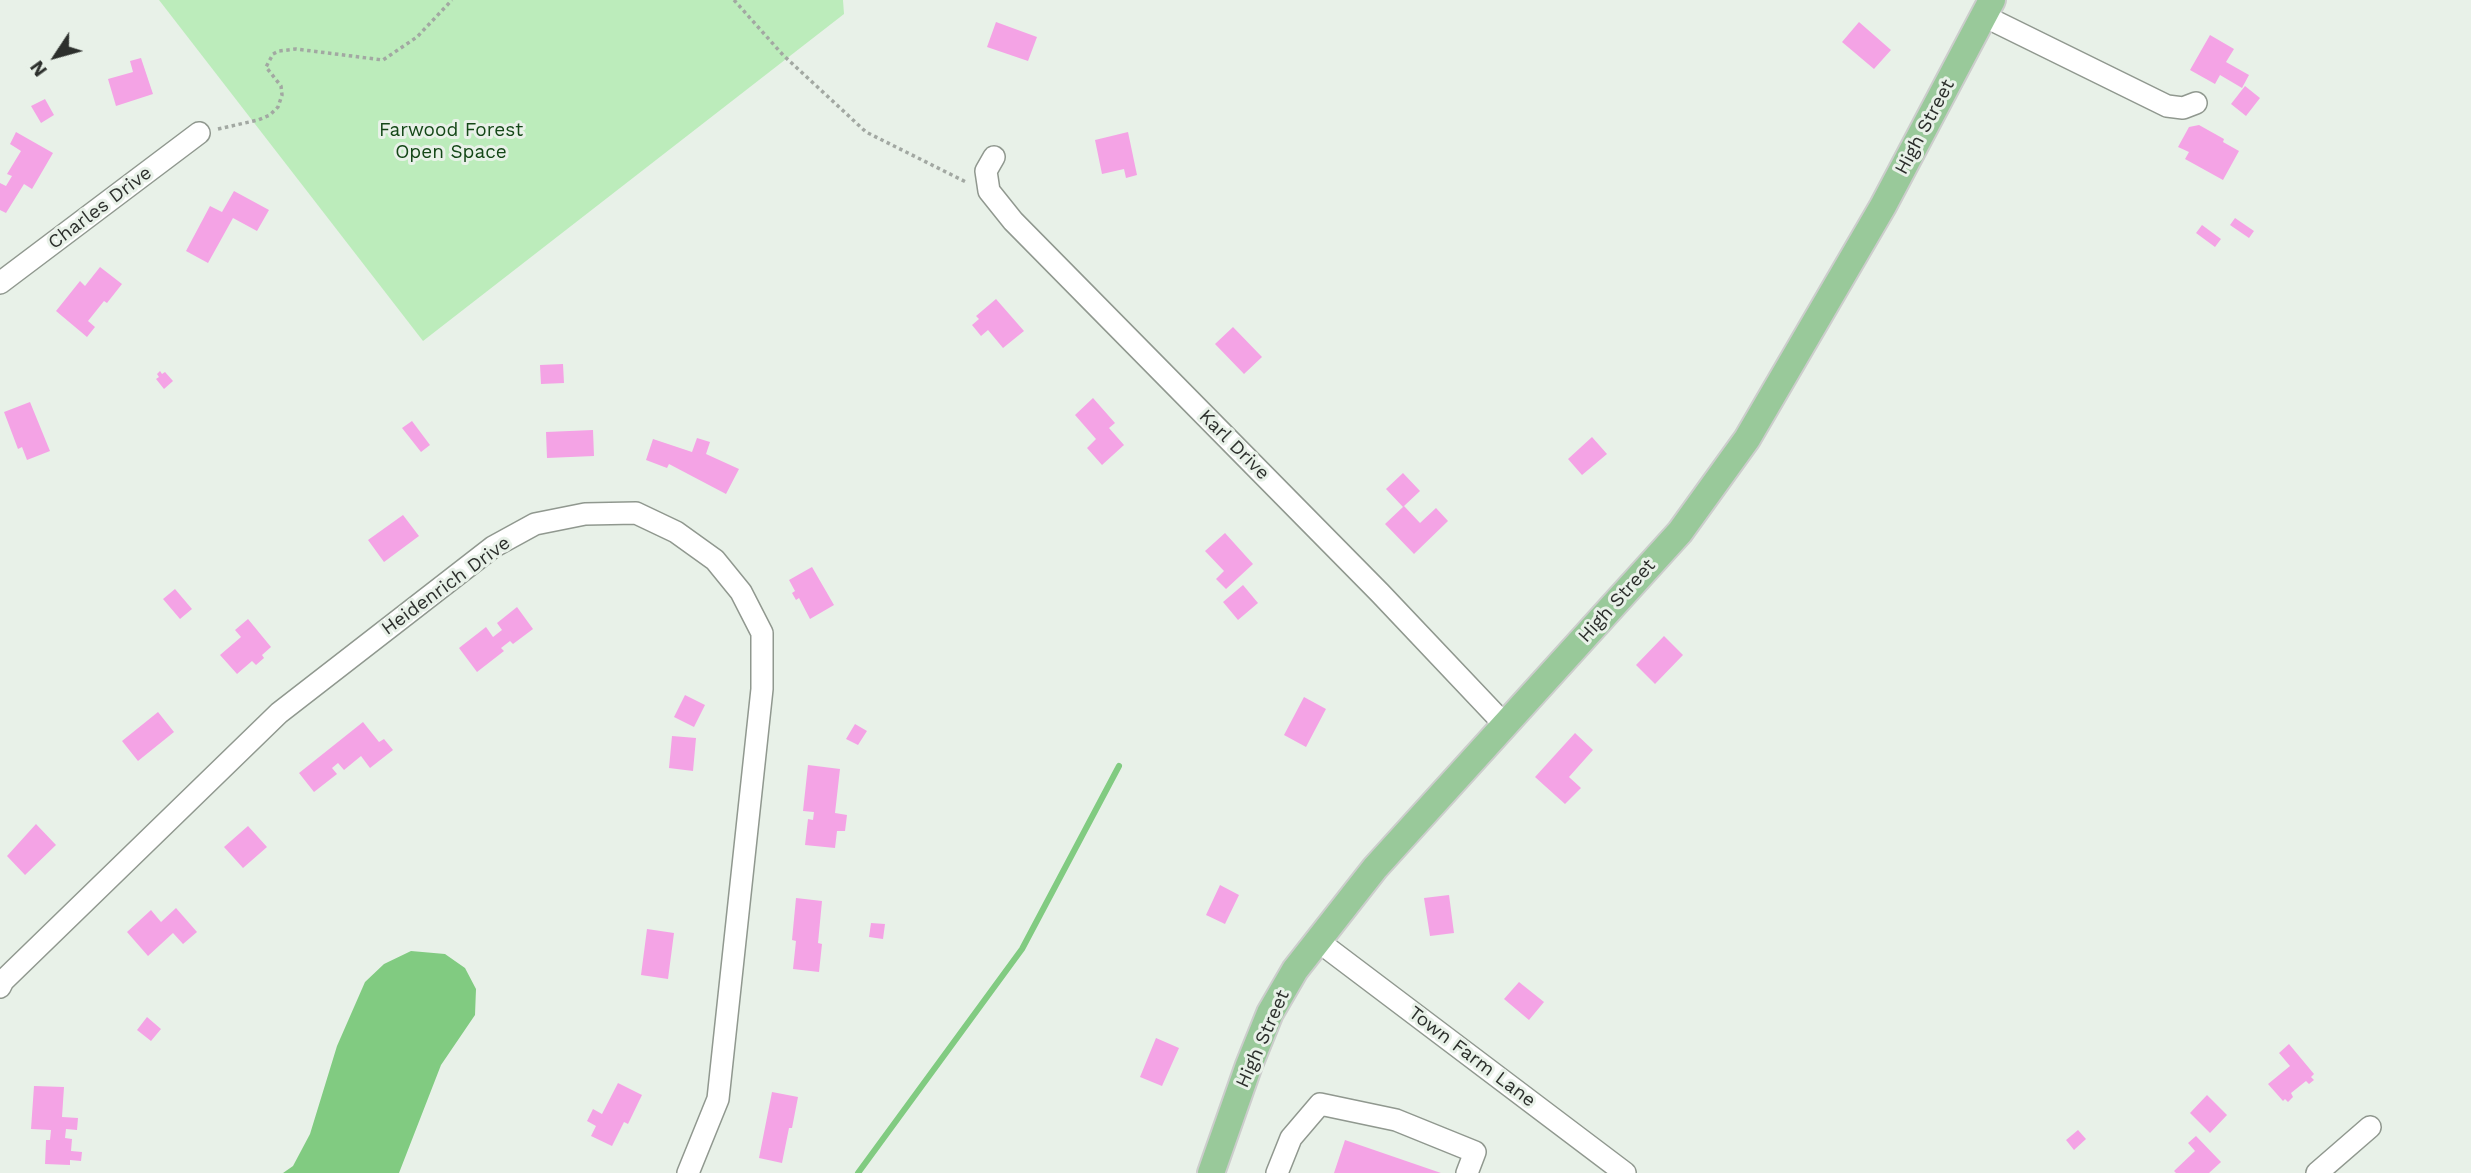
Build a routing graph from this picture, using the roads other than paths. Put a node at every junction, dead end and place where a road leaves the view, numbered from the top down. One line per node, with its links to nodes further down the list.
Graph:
1 (1988, 8): 2 (street); 6 (main road, High Street)
2 (2196, 103)
3 (199, 133): 5 (street, Charles Drive)
4 (994, 158): 6 (street, Karl Drive)
5 (0, 283)
6 (1505, 725): 7 (main road, High Street)
7 (1318, 941): 11 (main road, High Street); 14 (street, Town Farm Lane)
8 (0, 987): 10 (street, Heidenrich Drive)
9 (2370, 1127): 15 (street)
10 (688, 1173)
11 (1211, 1173)
12 (1277, 1173): 13 (street)
13 (1467, 1173)
14 (1625, 1173)
15 (2317, 1173)

